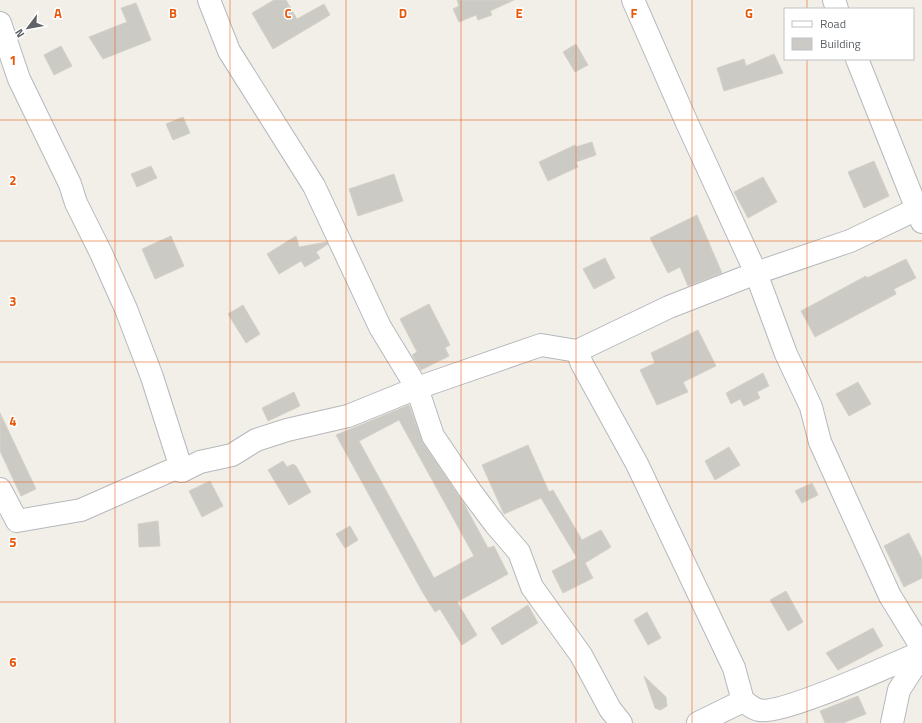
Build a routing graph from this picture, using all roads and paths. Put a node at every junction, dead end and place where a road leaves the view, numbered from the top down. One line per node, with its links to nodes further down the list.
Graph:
1 (196, 0): 2 (street)
2 (210, 0): 9 (street)
3 (633, 0): 7 (street)
4 (0, 23): 10 (street)
5 (857, 60): 6 (street)
6 (920, 212): 7 (street)
7 (756, 273): 8 (street); 12 (street)
8 (577, 350): 9 (street); 14 (street)
9 (417, 388): 10 (street); 15 (street)
10 (182, 471): 11 (street)
11 (0, 489)
12 (922, 648)
13 (922, 653): 14 (street); 17 (street)
14 (743, 701): 16 (street)
15 (621, 723)
16 (698, 723)
17 (892, 723)

